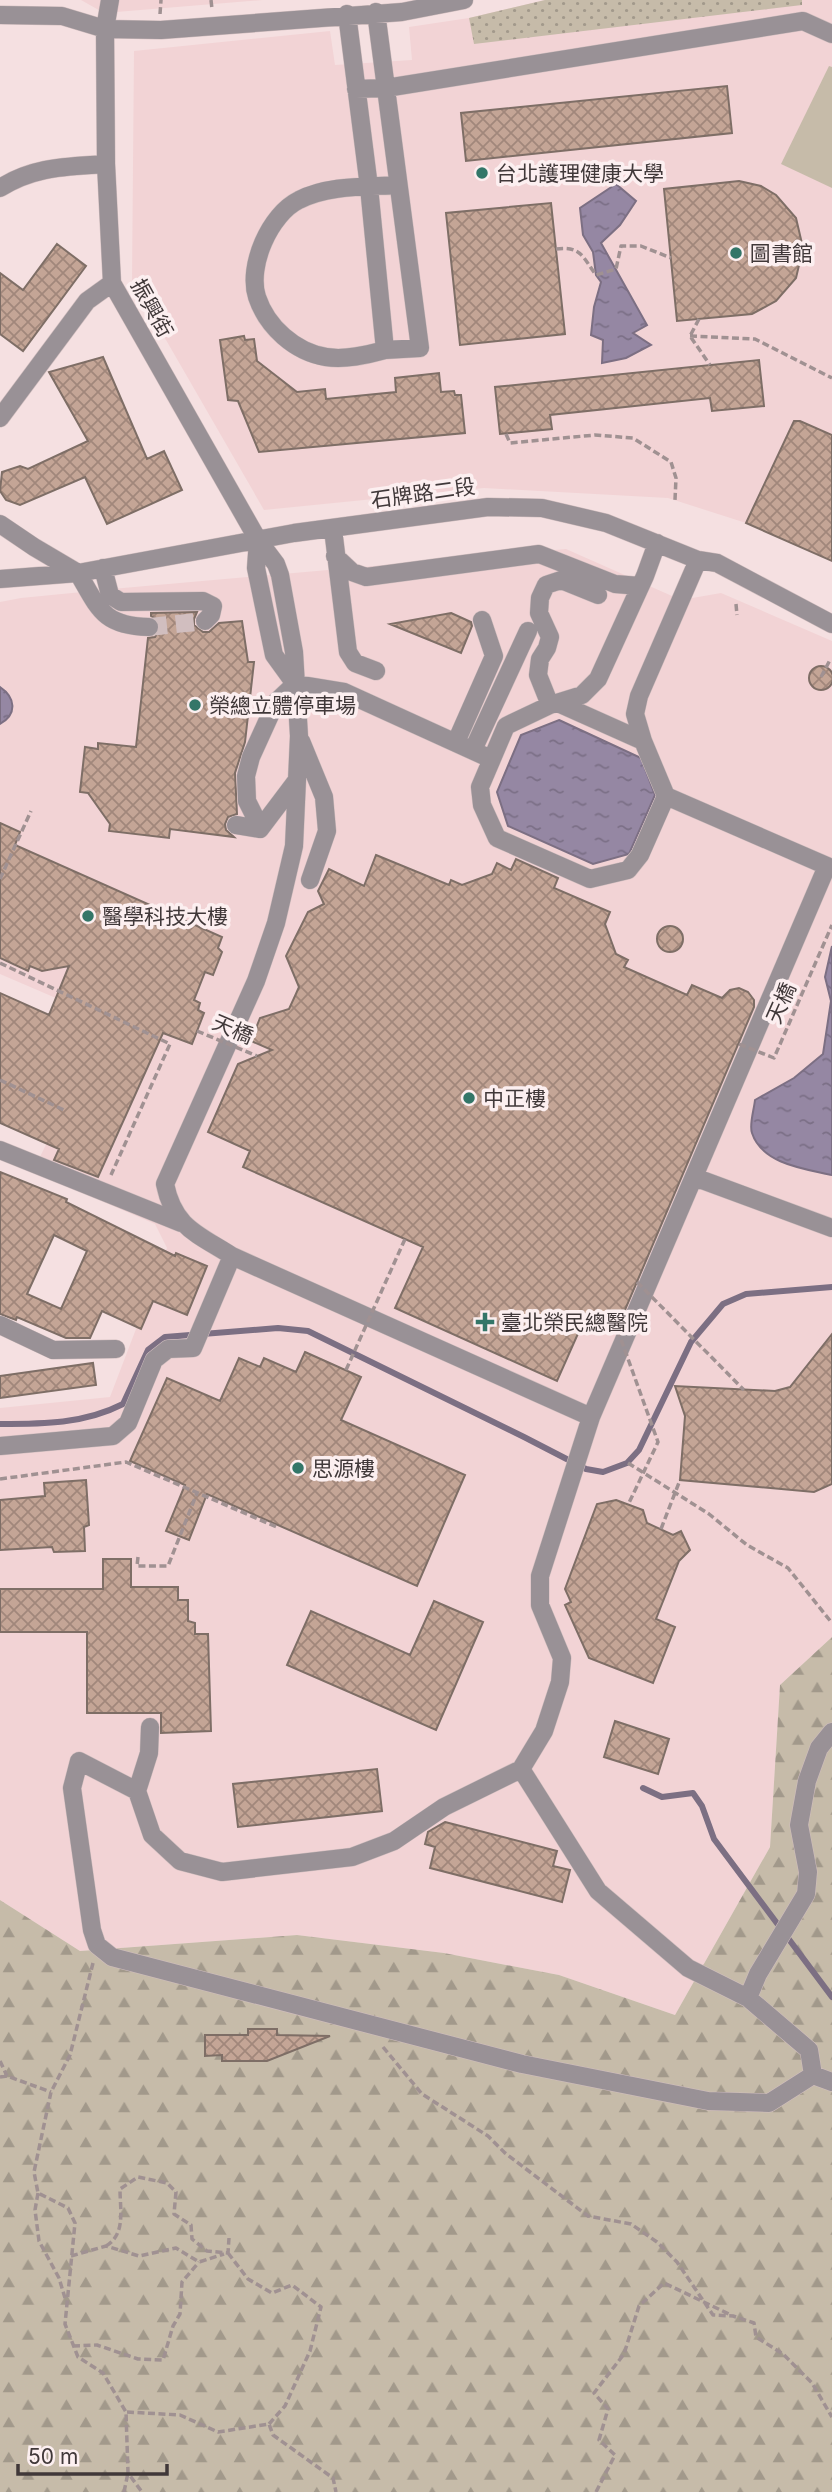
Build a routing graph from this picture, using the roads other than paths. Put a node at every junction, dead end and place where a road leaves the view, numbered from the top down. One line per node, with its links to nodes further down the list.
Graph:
1 (110, 0): 6 (street, 振興街)
2 (464, 0): 3 (street)
3 (376, 12): 4 (street); 8 (street)
4 (347, 14): 6 (street); 9 (street)
5 (0, 15): 6 (street)
6 (105, 29): 10 (street, 振興街)
7 (832, 34): 8 (street)
8 (386, 88): 9 (street); 11 (street)
9 (356, 89): 12 (street)
10 (106, 164): 13 (street); 14 (street, 振興街)
11 (398, 185): 12 (street); 15 (street)
12 (369, 187): 15 (street); 15 (street)
13 (0, 188)
14 (112, 283): 16 (street); 19 (street, 振興街)
15 (385, 351)
16 (0, 418)
17 (0, 524): 24 (street)
18 (332, 529): 19 (street, 石牌路二段); 20 (street, 石牌路二段); 21 (street)
19 (258, 540): 23 (street, 石牌路二段); 34 (street)
20 (657, 543): 22 (street, 石牌路二段); 26 (street)
21 (335, 556): 26 (street); 33 (street)
22 (698, 561): 30 (street, 石牌路二段); 37 (street)
23 (103, 568): 24 (street, 石牌路二段); 29 (street)
24 (78, 573): 25 (street, 石牌路二段); 31 (street)
25 (0, 579)
26 (640, 586): 35 (street)
27 (598, 595): 35 (street)
28 (482, 620): 38 (street)
29 (205, 621)
30 (832, 624)
31 (149, 627)
32 (528, 631): 39 (street)
33 (376, 671)
34 (295, 684): 36 (street); 38 (street); 43 (street)
35 (554, 704): 37 (street); 40 (street)
36 (299, 736): 41 (street); 45 (street)
37 (642, 741): 42 (street)
38 (456, 742): 39 (street)
39 (473, 750): 40 (street)
40 (491, 759): 42 (street)
41 (297, 780): 44 (street); 48 (street)
42 (666, 796): 47 (street)
43 (255, 817)
44 (236, 825)
45 (310, 880)
46 (0, 1150): 48 (street)
47 (694, 1177): 49 (street); 53 (street)
48 (181, 1223): 50 (street)
49 (832, 1228)
50 (232, 1256): 53 (street); 54 (street)
51 (0, 1325): 52 (street)
52 (116, 1349)
53 (591, 1417): 57 (street)
54 (0, 1446)
55 (150, 1727): 58 (street)
56 (832, 1732): 59 (street)
57 (521, 1769): 58 (street); 59 (street)
58 (137, 1791): 60 (street)
59 (748, 1997): 60 (street)
60 (813, 2075): 61 (street)
61 (832, 2082)

